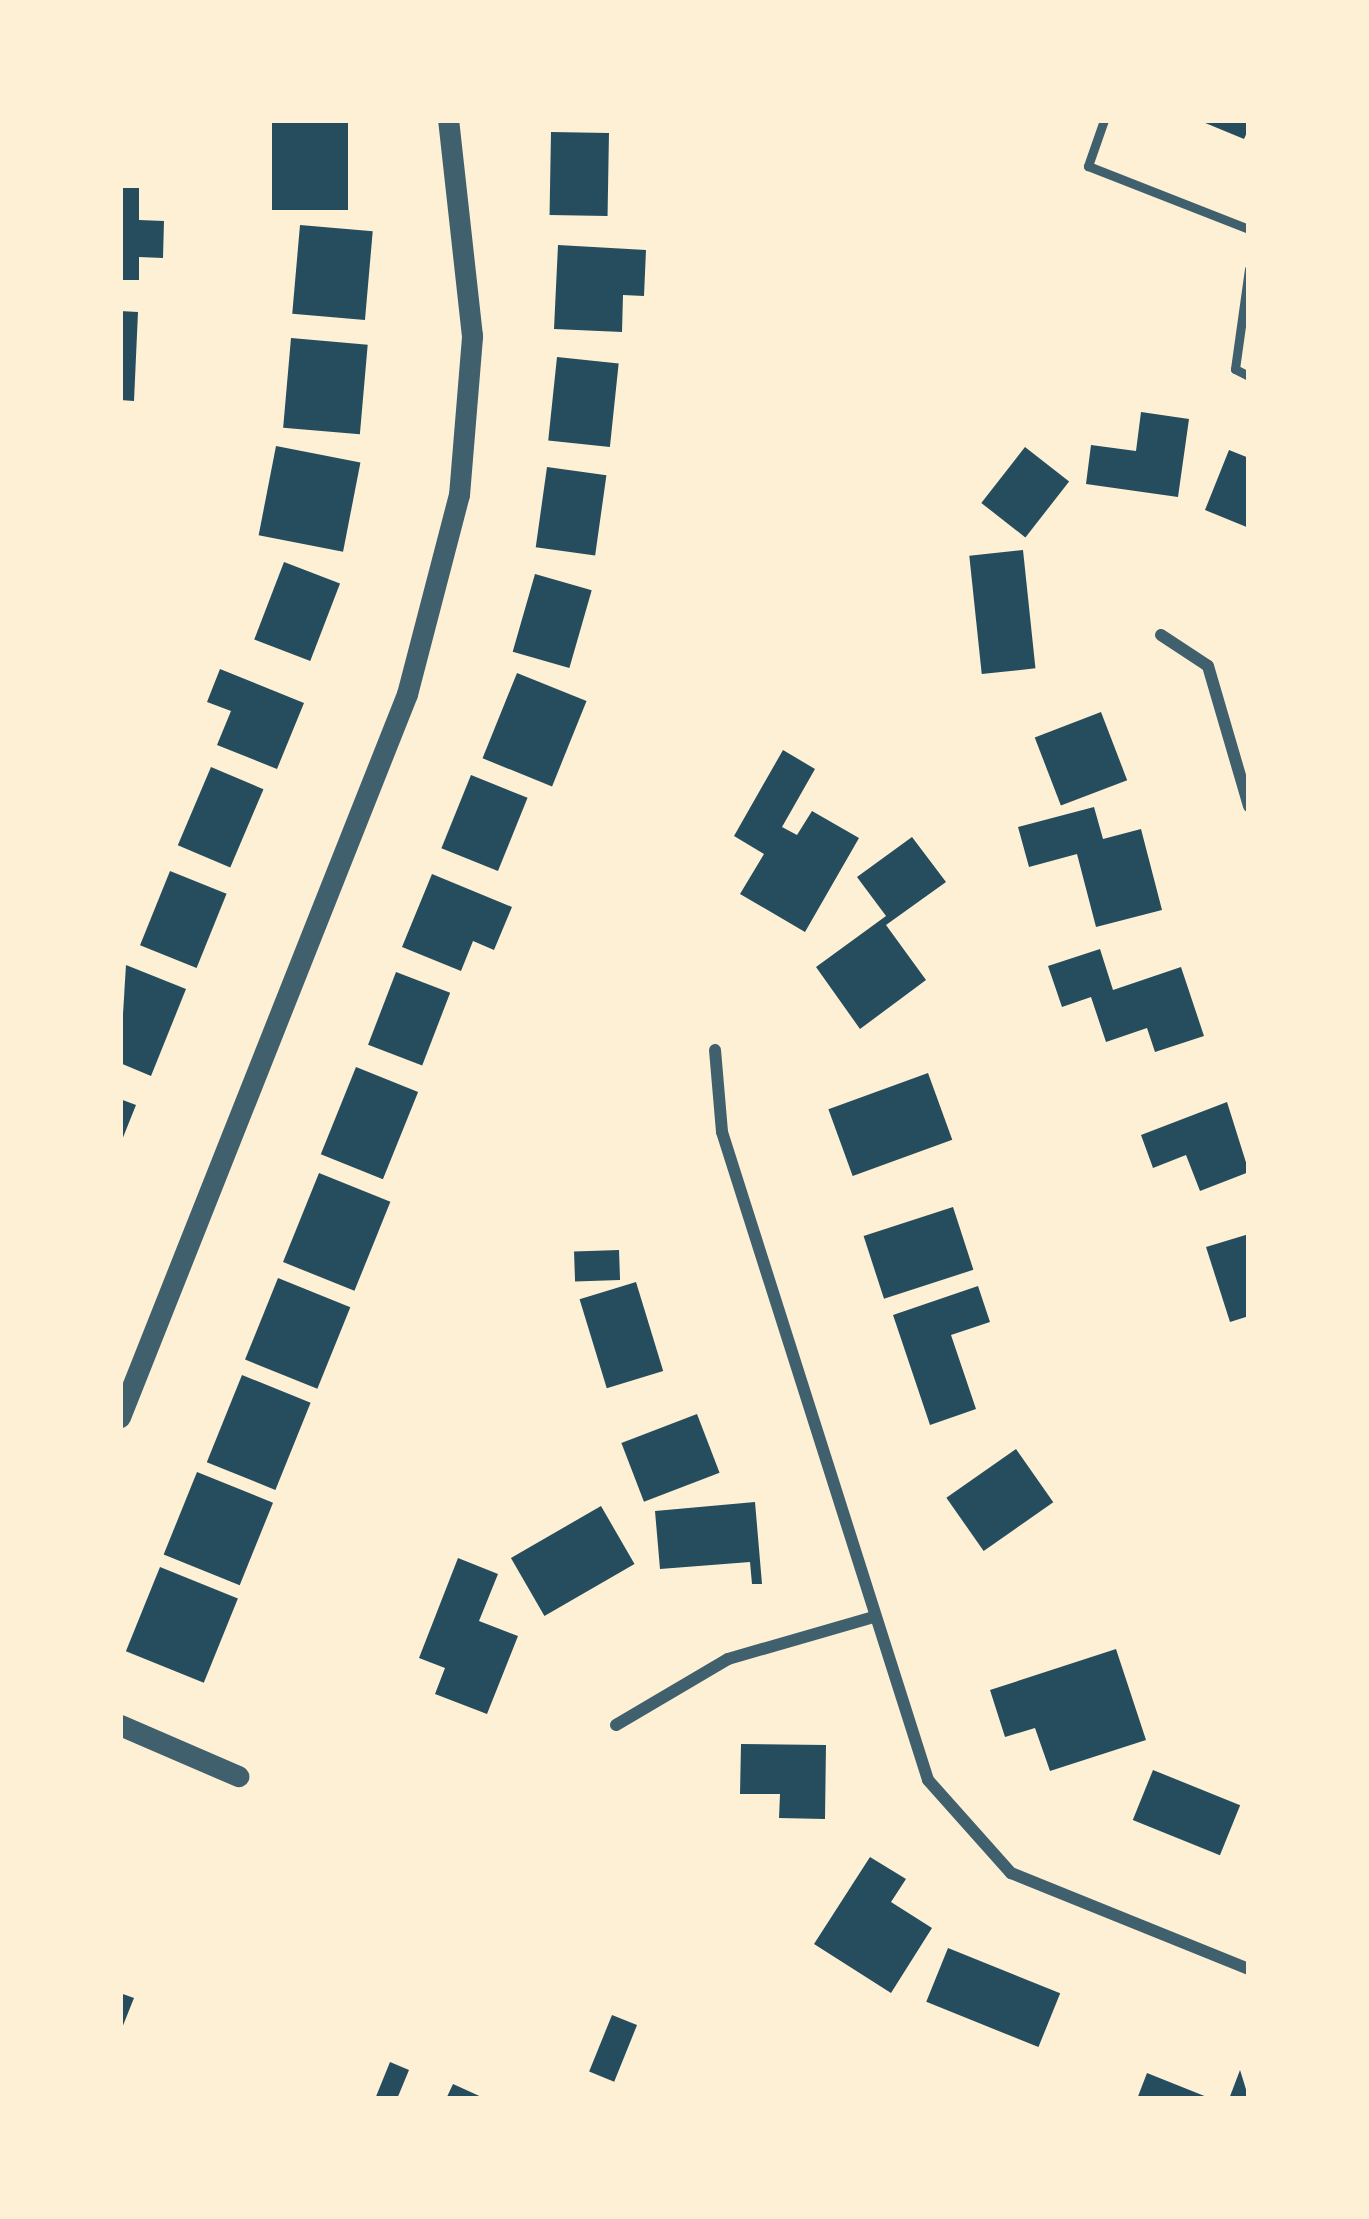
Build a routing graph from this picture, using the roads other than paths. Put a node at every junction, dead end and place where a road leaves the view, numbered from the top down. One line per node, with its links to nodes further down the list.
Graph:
1 (448, 120): 9 (street)
2 (1104, 120): 3 (lane)
3 (1249, 229)
4 (1249, 269): 5 (lane)
5 (1249, 376)
6 (1161, 635): 7 (street)
7 (1249, 806)
8 (715, 1051): 10 (street)
9 (120, 1417)
10 (870, 1618): 12 (street); 14 (street)
11 (120, 1725): 13 (street)
12 (616, 1725)
13 (238, 1776)
14 (1249, 1969)

